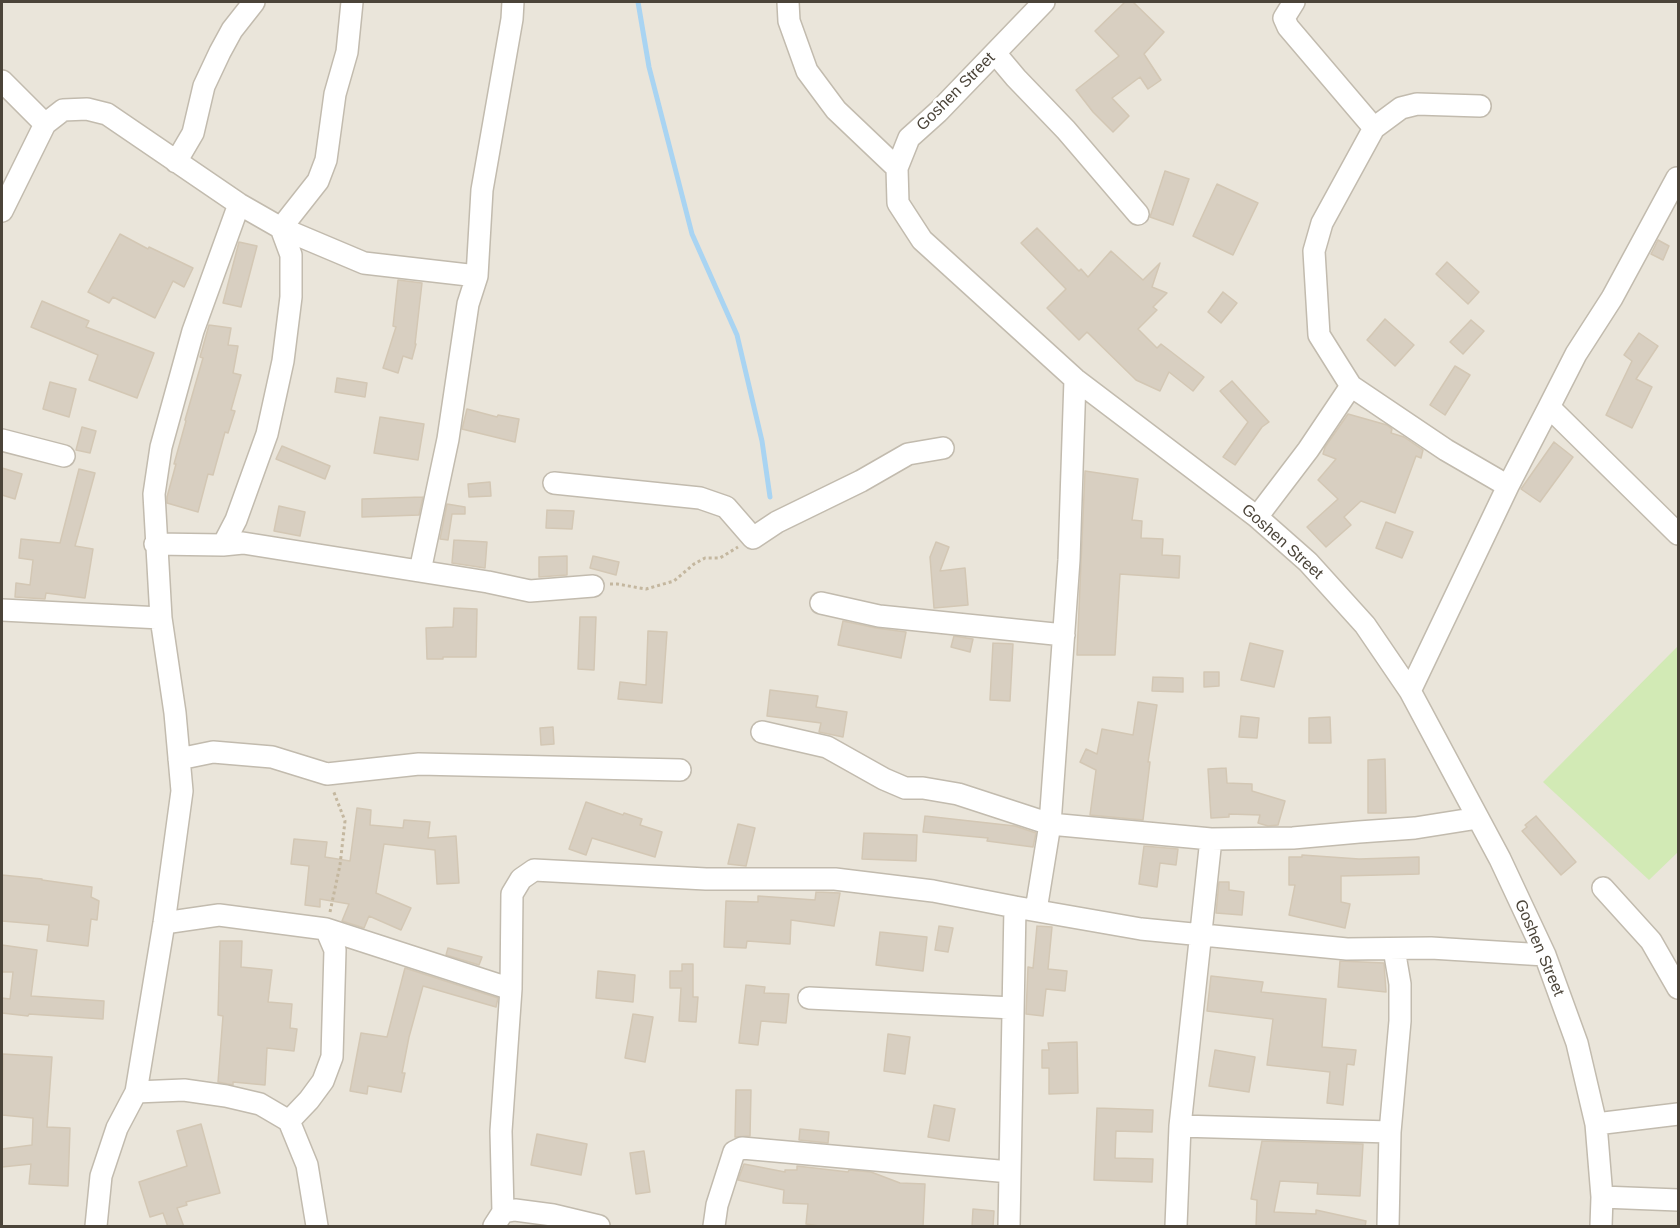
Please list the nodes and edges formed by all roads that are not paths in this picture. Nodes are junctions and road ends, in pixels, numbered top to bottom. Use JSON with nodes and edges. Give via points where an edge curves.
{"nodes":[{"id":1,"x":254,"y":2,"type":"edge"},
{"id":2,"x":352,"y":2,"type":"edge"},
{"id":3,"x":513,"y":2,"type":"edge"},
{"id":4,"x":788,"y":2,"type":"edge"},
{"id":5,"x":1044,"y":2,"type":"edge"},
{"id":6,"x":1294,"y":2,"type":"edge"},
{"id":7,"x":995,"y":53,"type":"junction"},
{"id":8,"x":2,"y":81,"type":"edge"},
{"id":9,"x":1480,"y":106,"type":"dead end"},
{"id":10,"x":45,"y":124,"type":"junction"},
{"id":11,"x":1374,"y":128,"type":"junction"},
{"id":12,"x":176,"y":162,"type":"junction"},
{"id":13,"x":897,"y":168,"type":"junction"},
{"id":14,"x":1678,"y":178,"type":"edge"},
{"id":15,"x":239,"y":204,"type":"junction"},
{"id":16,"x":2,"y":211,"type":"edge"},
{"id":17,"x":1138,"y":214,"type":"dead end"},
{"id":18,"x":281,"y":228,"type":"junction"},
{"id":19,"x":477,"y":276,"type":"junction"},
{"id":20,"x":1075,"y":379,"type":"junction"},
{"id":21,"x":1351,"y":386,"type":"junction"},
{"id":22,"x":1549,"y":407,"type":"junction"},
{"id":23,"x":2,"y":440,"type":"edge"},
{"id":24,"x":943,"y":448,"type":"dead end"},
{"id":25,"x":64,"y":456,"type":"dead end"},
{"id":26,"x":554,"y":483,"type":"dead end"},
{"id":27,"x":1508,"y":486,"type":"junction"},
{"id":28,"x":1257,"y":517,"type":"junction"},
{"id":29,"x":1678,"y":534,"type":"edge"},
{"id":30,"x":155,"y":544,"type":"junction"},
{"id":31,"x":223,"y":545,"type":"junction"},
{"id":32,"x":420,"y":571,"type":"junction"},
{"id":33,"x":593,"y":586,"type":"road end"},
{"id":34,"x":822,"y":603,"type":"dead end"},
{"id":35,"x":2,"y":610,"type":"edge"},
{"id":36,"x":161,"y":618,"type":"junction"},
{"id":37,"x":1064,"y":635,"type":"junction"},
{"id":38,"x":1410,"y":691,"type":"junction"},
{"id":39,"x":762,"y":732,"type":"dead end"},
{"id":40,"x":179,"y":759,"type":"junction"},
{"id":41,"x":680,"y":770,"type":"dead end"},
{"id":42,"x":1478,"y":818,"type":"junction"},
{"id":43,"x":1050,"y":824,"type":"junction"},
{"id":44,"x":1211,"y":839,"type":"junction"},
{"id":45,"x":1602,"y":888,"type":"dead end"},
{"id":46,"x":1015,"y":907,"type":"junction"},
{"id":47,"x":1036,"y":910,"type":"junction"},
{"id":48,"x":164,"y":923,"type":"junction"},
{"id":49,"x":326,"y":929,"type":"junction"},
{"id":50,"x":1202,"y":933,"type":"junction"},
{"id":51,"x":1394,"y":949,"type":"junction"},
{"id":52,"x":1545,"y":955,"type":"junction"},
{"id":53,"x":1678,"y":988,"type":"edge"},
{"id":54,"x":512,"y":989,"type":"junction"},
{"id":55,"x":809,"y":998,"type":"dead end"},
{"id":56,"x":1013,"y":1008,"type":"junction"},
{"id":57,"x":135,"y":1092,"type":"junction"},
{"id":58,"x":1678,"y":1114,"type":"edge"},
{"id":59,"x":289,"y":1121,"type":"junction"},
{"id":60,"x":1596,"y":1124,"type":"junction"},
{"id":61,"x":1180,"y":1126,"type":"junction"},
{"id":62,"x":1390,"y":1132,"type":"junction"},
{"id":63,"x":1010,"y":1172,"type":"junction"},
{"id":64,"x":1602,"y":1197,"type":"junction"},
{"id":65,"x":1678,"y":1200,"type":"edge"},
{"id":66,"x":498,"y":1219,"type":"edge"},
{"id":67,"x":96,"y":1227,"type":"edge"},
{"id":68,"x":317,"y":1227,"type":"edge"},
{"id":69,"x":599,"y":1227,"type":"edge"},
{"id":70,"x":714,"y":1227,"type":"edge"},
{"id":71,"x":1009,"y":1227,"type":"edge"},
{"id":72,"x":1176,"y":1227,"type":"edge"},
{"id":73,"x":1388,"y":1227,"type":"edge"},
{"id":74,"x":1601,"y":1227,"type":"edge"}],
"edges":[{"from":1,"to":12,"type":"street","via":[[220,52],[204,86],[193,133]]},
{"from":2,"to":18,"type":"street","via":[[347,52],[335,94],[326,160],[318,181]]},
{"from":3,"to":19,"type":"street","via":[[482,190]]},
{"from":4,"to":13,"type":"street","via":[[789,21],[807,71],[836,110]]},
{"from":5,"to":7,"type":"street","name":"Goshen Street"},
{"from":6,"to":11,"type":"street","via":[[1284,18],[1288,27]]},
{"from":7,"to":13,"type":"street","name":"Goshen Street","via":[[909,138]]},
{"from":7,"to":17,"type":"street"},
{"from":8,"to":10,"type":"street"},
{"from":9,"to":11,"type":"street","via":[[1417,104],[1401,108]]},
{"from":10,"to":12,"type":"street","via":[[63,110],[87,108],[106,114]]},
{"from":10,"to":16,"type":"street"},
{"from":11,"to":21,"type":"street","via":[[1322,223],[1314,251],[1319,334]]},
{"from":12,"to":15,"type":"street"},
{"from":13,"to":20,"type":"street","name":"Goshen Street","via":[[898,203],[922,240]]},
{"from":14,"to":22,"type":"street"},
{"from":15,"to":18,"type":"street"},
{"from":15,"to":30,"type":"street","via":[[194,331],[161,447],[154,494]]},
{"from":18,"to":19,"type":"street","via":[[364,263]]},
{"from":18,"to":31,"type":"street","via":[[291,255],[291,297],[283,361],[267,434]]},
{"from":19,"to":32,"type":"street","via":[[468,304],[448,439]]},
{"from":20,"to":28,"type":"street","name":"Goshen Street"},
{"from":20,"to":37,"type":"street"},
{"from":21,"to":27,"type":"street"},
{"from":21,"to":28,"type":"street"},
{"from":22,"to":27,"type":"street"},
{"from":22,"to":29,"type":"street"},
{"from":23,"to":25,"type":"street"},
{"from":24,"to":26,"type":"street","via":[[908,454],[753,538],[726,507],[700,498]]},
{"from":27,"to":38,"type":"street"},
{"from":28,"to":38,"type":"street","name":"Goshen Street","via":[[1308,562],[1365,625]]},
{"from":30,"to":31,"type":"street"},
{"from":30,"to":36,"type":"street"},
{"from":31,"to":32,"type":"street","via":[[243,543]]},
{"from":32,"to":33,"type":"street","via":[[530,591]]},
{"from":34,"to":37,"type":"street","via":[[879,616]]},
{"from":35,"to":36,"type":"street"},
{"from":36,"to":40,"type":"street"},
{"from":37,"to":43,"type":"street"},
{"from":38,"to":42,"type":"street","name":"Goshen Street"},
{"from":39,"to":43,"type":"street","via":[[827,747],[905,788],[958,794]]},
{"from":40,"to":41,"type":"street","via":[[213,752],[272,757],[327,774],[419,764]]},
{"from":40,"to":48,"type":"street","via":[[182,791]]},
{"from":42,"to":44,"type":"street","via":[[1415,828],[1293,838]]},
{"from":42,"to":52,"type":"street","name":"Goshen Street"},
{"from":43,"to":44,"type":"street"},
{"from":43,"to":47,"type":"street"},
{"from":44,"to":50,"type":"street"},
{"from":45,"to":53,"type":"street","via":[[1651,941]]},
{"from":46,"to":47,"type":"street"},
{"from":46,"to":54,"type":"street","via":[[933,891],[835,879],[705,879],[534,870],[521,879],[512,894]]},
{"from":46,"to":56,"type":"street"},
{"from":47,"to":50,"type":"street","via":[[1141,928]]},
{"from":48,"to":49,"type":"street","via":[[219,915]]},
{"from":48,"to":57,"type":"street"},
{"from":49,"to":54,"type":"street"},
{"from":49,"to":59,"type":"street","via":[[334,950],[332,1057],[323,1081]]},
{"from":50,"to":51,"type":"street","via":[[1347,949]]},
{"from":50,"to":61,"type":"street"},
{"from":51,"to":52,"type":"street"},
{"from":51,"to":62,"type":"street","via":[[1400,984],[1400,1021]]},
{"from":52,"to":60,"type":"street","name":"Goshen Street","via":[[1576,1043]]},
{"from":54,"to":66,"type":"street"},
{"from":55,"to":56,"type":"street"},
{"from":56,"to":63,"type":"street"},
{"from":57,"to":59,"type":"street","via":[[184,1090],[226,1096],[260,1104]]},
{"from":57,"to":67,"type":"street","via":[[117,1128],[101,1176]]},
{"from":58,"to":60,"type":"street"},
{"from":59,"to":68,"type":"street","via":[[307,1165]]},
{"from":60,"to":64,"type":"street","name":"Goshen Street"},
{"from":61,"to":62,"type":"street"},
{"from":61,"to":72,"type":"street"},
{"from":62,"to":73,"type":"street"},
{"from":63,"to":70,"type":"street","via":[[742,1148],[734,1152]]},
{"from":63,"to":71,"type":"street"},
{"from":64,"to":65,"type":"street"},
{"from":64,"to":74,"type":"street","name":"Goshen Street"},
{"from":66,"to":69,"type":"street","via":[[515,1210]]}]}
